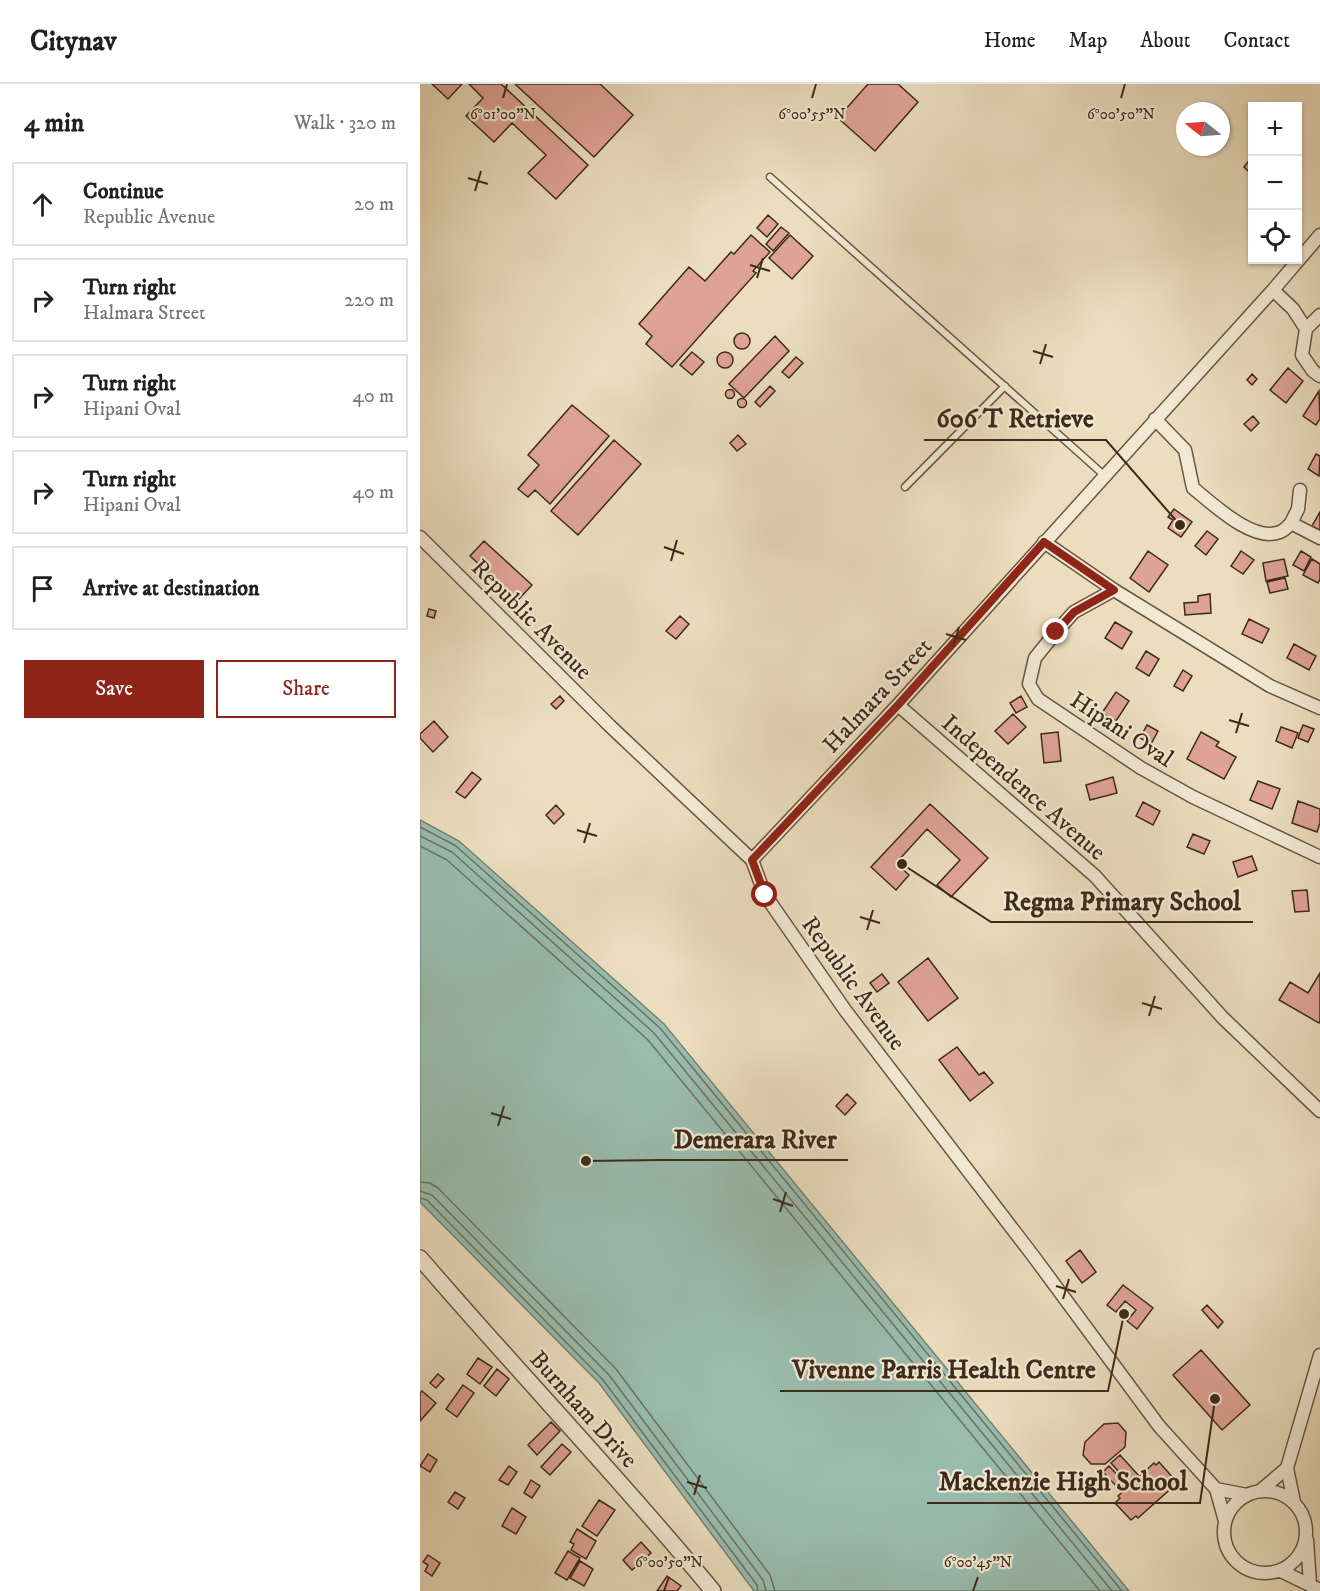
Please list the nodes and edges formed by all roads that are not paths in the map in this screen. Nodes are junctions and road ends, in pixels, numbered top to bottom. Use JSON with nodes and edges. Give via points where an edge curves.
{"nodes":[{"id":1,"x":770,"y":177,"type":"dead end"},
{"id":2,"x":1320,"y":235,"type":"edge"},
{"id":3,"x":1273,"y":290,"type":"junction"},
{"id":4,"x":1320,"y":315,"type":"edge"},
{"id":5,"x":1306,"y":329,"type":"junction"},
{"id":6,"x":1320,"y":376,"type":"edge"},
{"id":7,"x":1005,"y":386,"type":"junction"},
{"id":8,"x":1155,"y":419,"type":"junction"},
{"id":9,"x":1105,"y":476,"type":"junction"},
{"id":10,"x":905,"y":487,"type":"dead end"},
{"id":11,"x":1300,"y":490,"type":"dead end"},
{"id":12,"x":1291,"y":523,"type":"junction"},
{"id":13,"x":420,"y":537,"type":"edge"},
{"id":14,"x":1320,"y":538,"type":"edge"},
{"id":15,"x":1044,"y":542,"type":"junction"},
{"id":16,"x":1114,"y":590,"type":"junction"},
{"id":17,"x":898,"y":705,"type":"junction"},
{"id":18,"x":1320,"y":708,"type":"edge"},
{"id":19,"x":1320,"y":857,"type":"edge"},
{"id":20,"x":752,"y":860,"type":"junction"},
{"id":21,"x":1320,"y":1111,"type":"edge"},
{"id":22,"x":420,"y":1258,"type":"edge"},
{"id":23,"x":1320,"y":1355,"type":"edge"},
{"id":24,"x":1287,"y":1467,"type":"junction"},
{"id":25,"x":1216,"y":1489,"type":"junction"},
{"id":26,"x":1253,"y":1493,"type":"junction"},
{"id":27,"x":1294,"y":1502,"type":"junction"},
{"id":28,"x":1225,"y":1521,"type":"junction"},
{"id":29,"x":1306,"y":1532,"type":"junction"},
{"id":30,"x":1281,"y":1571,"type":"junction"},
{"id":31,"x":1315,"y":1587,"type":"edge"},
{"id":32,"x":713,"y":1591,"type":"edge"}],
"edges":[{"from":1,"to":7,"type":"lane"},
{"from":2,"to":3,"type":"street","name":"Halmara Street"},
{"from":3,"to":5,"type":"street"},
{"from":3,"to":8,"type":"street","name":"Halmara Street"},
{"from":4,"to":5,"type":"street"},
{"from":5,"to":6,"type":"street","via":[[1302,355]]},
{"from":7,"to":9,"type":"lane"},
{"from":7,"to":10,"type":"lane"},
{"from":8,"to":9,"type":"street","name":"Halmara Street"},
{"from":8,"to":12,"type":"street","via":[[1185,450],[1193,488],[1229,516],[1256,533],[1282,532]]},
{"from":9,"to":15,"type":"street","name":"Halmara Street"},
{"from":11,"to":12,"type":"street","via":[[1298,509]]},
{"from":12,"to":14,"type":"street"},
{"from":13,"to":20,"type":"street","name":"Republic Avenue"},
{"from":15,"to":16,"type":"street"},
{"from":15,"to":17,"type":"street","name":"Halmara Street"},
{"from":16,"to":18,"type":"street","via":[[1270,686]]},
{"from":16,"to":19,"type":"street","name":"Hipani Oval","via":[[1074,612],[1035,658],[1029,684],[1038,699],[1141,768]]},
{"from":17,"to":20,"type":"street","name":"Halmara Street"},
{"from":17,"to":21,"type":"street","name":"Independence Avenue","via":[[1095,876],[1223,1018]]},
{"from":20,"to":25,"type":"street","name":"Republic Avenue","via":[[765,895],[845,1010],[1159,1426]]},
{"from":22,"to":32,"type":"street","name":"Burnham Drive"},
{"from":23,"to":24,"type":"street"},
{"from":24,"to":26,"type":"street"},
{"from":24,"to":27,"type":"street"},
{"from":25,"to":26,"type":"street"},
{"from":25,"to":28,"type":"street","name":"Republic Avenue"},
{"from":26,"to":27,"type":"street","via":[[1272,1491]]},
{"from":26,"to":28,"type":"street","via":[[1237,1502]]},
{"from":27,"to":29,"type":"street","via":[[1303,1516]]},
{"from":28,"to":30,"type":"street","via":[[1228,1551],[1238,1564],[1266,1574]]},
{"from":29,"to":30,"type":"street","via":[[1299,1555]]},
{"from":29,"to":31,"type":"street"},
{"from":30,"to":31,"type":"street"}]}
